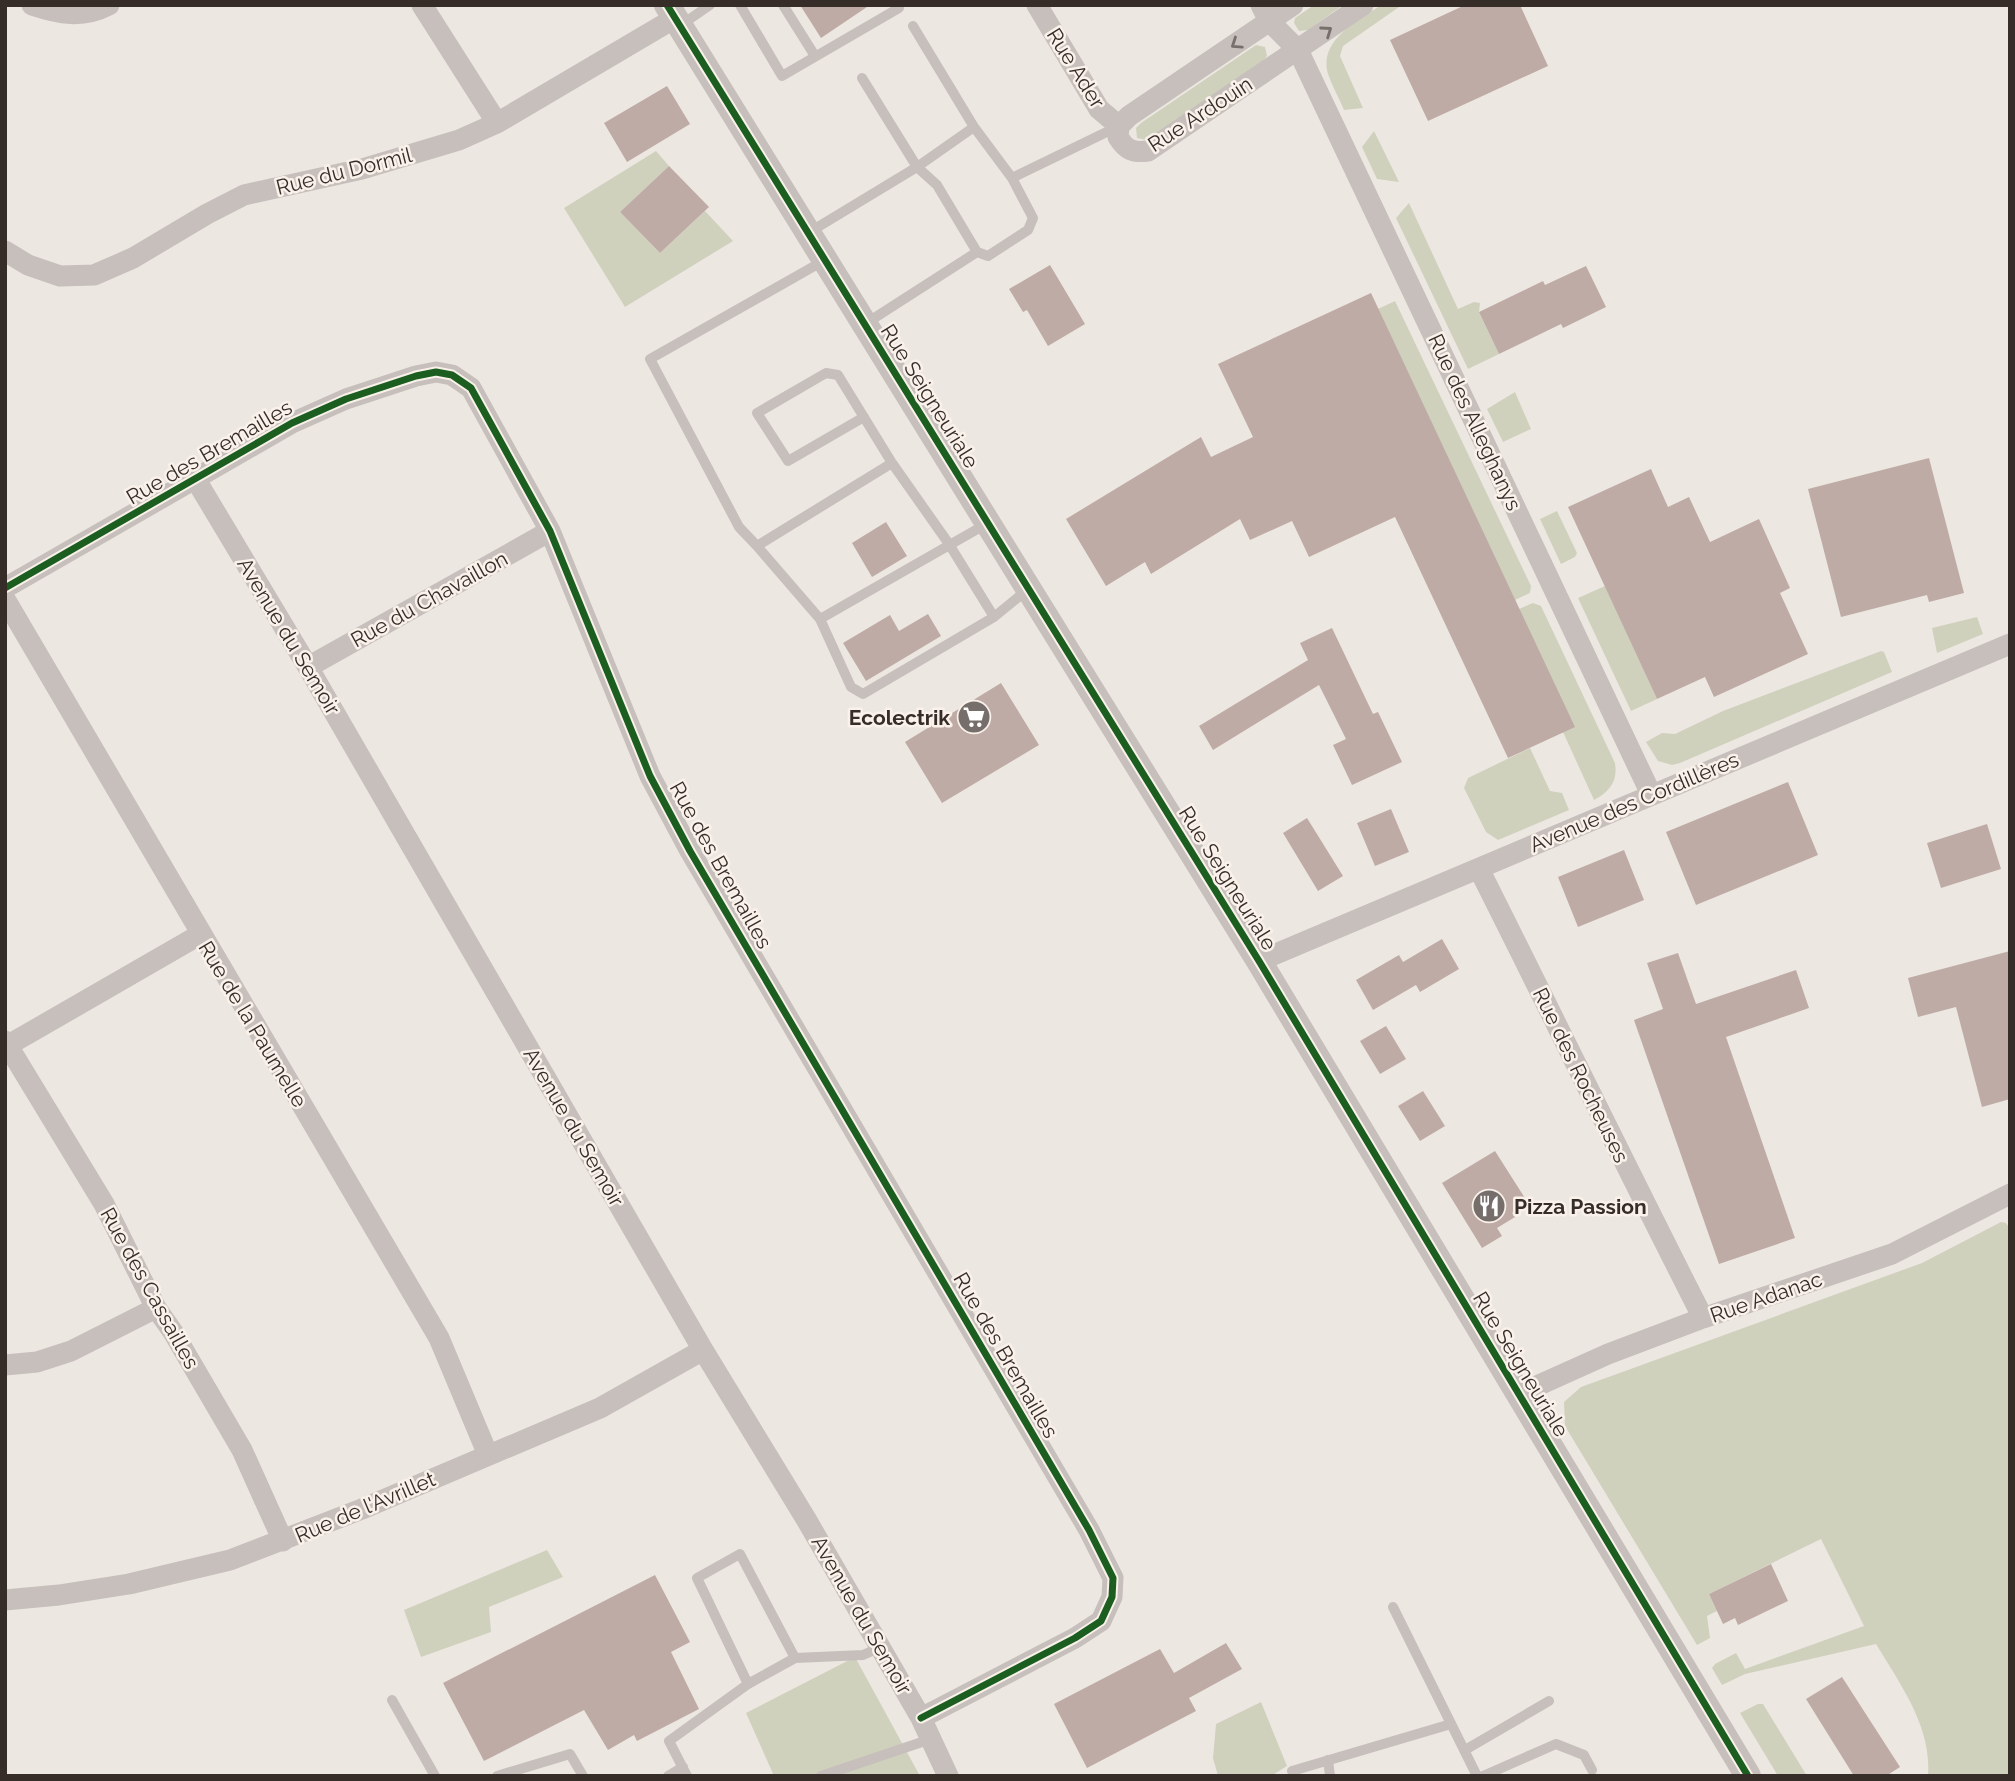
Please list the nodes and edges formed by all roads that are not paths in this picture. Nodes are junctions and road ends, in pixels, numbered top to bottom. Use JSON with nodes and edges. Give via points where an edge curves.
{"nodes":[{"id":1,"x":32,"y":5,"type":"edge"},
{"id":2,"x":109,"y":5,"type":"edge"},
{"id":3,"x":422,"y":5,"type":"edge"},
{"id":4,"x":710,"y":5,"type":"edge"},
{"id":5,"x":740,"y":5,"type":"edge"},
{"id":6,"x":783,"y":5,"type":"edge"},
{"id":7,"x":898,"y":5,"type":"edge"},
{"id":8,"x":1037,"y":5,"type":"edge"},
{"id":9,"x":1293,"y":5,"type":"edge"},
{"id":10,"x":1363,"y":5,"type":"edge"},
{"id":11,"x":1265,"y":13,"type":"edge"},
{"id":12,"x":674,"y":16,"type":"edge"},
{"id":13,"x":913,"y":26,"type":"dead end"},
{"id":14,"x":1298,"y":50,"type":"junction"},
{"id":15,"x":815,"y":56,"type":"junction"},
{"id":16,"x":862,"y":78,"type":"dead end"},
{"id":17,"x":497,"y":123,"type":"junction"},
{"id":18,"x":1119,"y":126,"type":"junction"},
{"id":19,"x":974,"y":127,"type":"junction"},
{"id":20,"x":917,"y":167,"type":"junction"},
{"id":21,"x":1012,"y":178,"type":"junction"},
{"id":22,"x":808,"y":233,"type":"junction"},
{"id":23,"x":5,"y":251,"type":"edge"},
{"id":24,"x":978,"y":252,"type":"junction"},
{"id":25,"x":825,"y":260,"type":"junction"},
{"id":26,"x":865,"y":324,"type":"junction"},
{"id":27,"x":864,"y":417,"type":"junction"},
{"id":28,"x":892,"y":463,"type":"junction"},
{"id":29,"x":196,"y":480,"type":"junction"},
{"id":30,"x":988,"y":523,"type":"junction"},
{"id":31,"x":550,"y":531,"type":"junction"},
{"id":32,"x":949,"y":544,"type":"junction"},
{"id":33,"x":757,"y":546,"type":"junction"},
{"id":34,"x":5,"y":588,"type":"edge"},
{"id":35,"x":1029,"y":589,"type":"junction"},
{"id":36,"x":5,"y":599,"type":"edge"},
{"id":37,"x":994,"y":617,"type":"junction"},
{"id":38,"x":820,"y":619,"type":"junction"},
{"id":39,"x":2010,"y":644,"type":"edge"},
{"id":40,"x":308,"y":667,"type":"junction"},
{"id":41,"x":1651,"y":794,"type":"junction"},
{"id":42,"x":1479,"y":869,"type":"junction"},
{"id":43,"x":201,"y":934,"type":"junction"},
{"id":44,"x":1259,"y":961,"type":"junction"},
{"id":45,"x":6,"y":1045,"type":"edge"},
{"id":46,"x":2010,"y":1195,"type":"edge"},
{"id":47,"x":156,"y":1308,"type":"junction"},
{"id":48,"x":1703,"y":1318,"type":"junction"},
{"id":49,"x":703,"y":1350,"type":"junction"},
{"id":50,"x":5,"y":1365,"type":"edge"},
{"id":51,"x":1519,"y":1394,"type":"junction"},
{"id":52,"x":488,"y":1455,"type":"junction"},
{"id":53,"x":283,"y":1541,"type":"junction"},
{"id":54,"x":5,"y":1600,"type":"edge"},
{"id":55,"x":1393,"y":1607,"type":"dead end"},
{"id":56,"x":879,"y":1647,"type":"junction"},
{"id":57,"x":794,"y":1658,"type":"junction"},
{"id":58,"x":748,"y":1684,"type":"junction"},
{"id":59,"x":392,"y":1700,"type":"dead end"},
{"id":60,"x":1549,"y":1701,"type":"dead end"},
{"id":61,"x":921,"y":1718,"type":"junction"},
{"id":62,"x":1451,"y":1724,"type":"junction"},
{"id":63,"x":931,"y":1738,"type":"junction"},
{"id":64,"x":1465,"y":1750,"type":"junction"},
{"id":65,"x":1328,"y":1760,"type":"junction"},
{"id":66,"x":1591,"y":1770,"type":"dead end"},
{"id":67,"x":685,"y":1772,"type":"edge"},
{"id":68,"x":1292,"y":1772,"type":"dead end"},
{"id":69,"x":435,"y":1776,"type":"edge"},
{"id":70,"x":497,"y":1776,"type":"edge"},
{"id":71,"x":583,"y":1776,"type":"edge"},
{"id":72,"x":668,"y":1776,"type":"edge"},
{"id":73,"x":821,"y":1776,"type":"edge"},
{"id":74,"x":948,"y":1776,"type":"edge"},
{"id":75,"x":1330,"y":1776,"type":"edge"},
{"id":76,"x":1477,"y":1776,"type":"edge"},
{"id":77,"x":1483,"y":1776,"type":"edge"},
{"id":78,"x":1748,"y":1776,"type":"edge"}],
"edges":[{"from":1,"to":2,"type":"street","via":[[59,14]]},
{"from":3,"to":17,"type":"street"},
{"from":4,"to":12,"type":"lane"},
{"from":5,"to":15,"type":"lane","via":[[782,75]]},
{"from":6,"to":15,"type":"lane"},
{"from":7,"to":15,"type":"lane"},
{"from":8,"to":18,"type":"street","name":"Rue Ader","via":[[1099,109]]},
{"from":9,"to":11,"type":"street","name":"Rue Ardouin"},
{"from":14,"to":10,"type":"street","name":"Rue Ardouin","one_way":true},
{"from":11,"to":14,"type":"street","name":"Rue des Alleghanys"},
{"from":11,"to":18,"type":"street","name":"Rue Ardouin","one_way":true},
{"from":12,"to":17,"type":"street","name":"Rue du Dormil"},
{"from":12,"to":22,"type":"street","name":"Rue Seigneuriale"},
{"from":13,"to":19,"type":"lane"},
{"from":14,"to":18,"type":"street","name":"Rue Ardouin","via":[[1148,151],[1128,149],[1118,137]]},
{"from":14,"to":41,"type":"street","name":"Rue des Alleghanys"},
{"from":16,"to":20,"type":"lane"},
{"from":17,"to":23,"type":"street","name":"Rue du Dormil","via":[[459,140],[362,169],[244,195],[94,275],[60,276]]},
{"from":18,"to":21,"type":"lane"},
{"from":19,"to":20,"type":"lane"},
{"from":19,"to":21,"type":"lane"},
{"from":20,"to":22,"type":"lane"},
{"from":20,"to":24,"type":"lane","via":[[937,186]]},
{"from":21,"to":24,"type":"lane","via":[[1033,218],[1028,230],[988,256]]},
{"from":22,"to":25,"type":"street","name":"Rue Seigneuriale"},
{"from":24,"to":26,"type":"lane"},
{"from":25,"to":26,"type":"street","name":"Rue Seigneuriale"},
{"from":25,"to":33,"type":"lane","via":[[650,359],[739,527]]},
{"from":26,"to":30,"type":"street","name":"Rue Seigneuriale"},
{"from":27,"to":27,"type":"lane","via":[[838,375],[826,373],[757,413],[788,461]]},
{"from":27,"to":28,"type":"lane"},
{"from":28,"to":32,"type":"lane"},
{"from":28,"to":33,"type":"lane"},
{"from":29,"to":31,"type":"street","name":"Rue des Bremailles","via":[[303,418],[346,399],[436,372],[452,375],[471,388]]},
{"from":29,"to":34,"type":"street","name":"Rue des Bremailles"},
{"from":29,"to":40,"type":"street","name":"Avenue du Semoir"},
{"from":30,"to":32,"type":"lane"},
{"from":30,"to":35,"type":"street","name":"Rue Seigneuriale"},
{"from":31,"to":40,"type":"street","name":"Rue du Chavaillon"},
{"from":31,"to":61,"type":"street","name":"Rue des Bremailles","via":[[650,776],[690,851],[1113,1578],[1112,1597],[1101,1621]]},
{"from":32,"to":37,"type":"lane"},
{"from":32,"to":38,"type":"lane"},
{"from":33,"to":38,"type":"lane"},
{"from":35,"to":37,"type":"lane"},
{"from":35,"to":44,"type":"street","name":"Rue Seigneuriale"},
{"from":36,"to":43,"type":"street","name":"Rue de la Paumelle"},
{"from":37,"to":38,"type":"lane","via":[[863,694],[851,687]]},
{"from":39,"to":41,"type":"street","name":"Avenue des Cordillères"},
{"from":40,"to":49,"type":"street","name":"Avenue du Semoir"},
{"from":41,"to":42,"type":"street","name":"Avenue des Cordillères"},
{"from":42,"to":44,"type":"street","name":"Avenue des Cordillères"},
{"from":42,"to":48,"type":"street","name":"Rue des Rocheuses"},
{"from":43,"to":45,"type":"street"},
{"from":43,"to":52,"type":"street","name":"Rue de la Paumelle","via":[[439,1338]]},
{"from":44,"to":51,"type":"street","name":"Rue Seigneuriale"},
{"from":45,"to":47,"type":"street","name":"Rue des Cassailles","via":[[104,1204]]},
{"from":46,"to":48,"type":"street","name":"Rue Adanac","via":[[1892,1254]]},
{"from":47,"to":50,"type":"street","via":[[71,1351],[37,1362]]},
{"from":47,"to":53,"type":"street","name":"Rue des Cassailles","via":[[242,1450]]},
{"from":48,"to":51,"type":"street","name":"Rue Adanac"},
{"from":49,"to":52,"type":"street","name":"Rue de l'Avrillet","via":[[600,1408]]},
{"from":49,"to":56,"type":"street","name":"Avenue du Semoir"},
{"from":51,"to":78,"type":"street","name":"Rue Seigneuriale"},
{"from":52,"to":53,"type":"street","name":"Rue de l'Avrillet"},
{"from":53,"to":54,"type":"street","name":"Rue de l'Avrillet","via":[[230,1560],[129,1584]]},
{"from":55,"to":62,"type":"lane"},
{"from":56,"to":57,"type":"lane","via":[[863,1655]]},
{"from":56,"to":61,"type":"street","name":"Avenue du Semoir"},
{"from":57,"to":58,"type":"lane"},
{"from":57,"to":58,"type":"lane","via":[[740,1554],[696,1578]]},
{"from":58,"to":67,"type":"lane","via":[[670,1741]]},
{"from":59,"to":69,"type":"lane"},
{"from":60,"to":64,"type":"lane"},
{"from":61,"to":63,"type":"street","name":"Avenue du Semoir"},
{"from":62,"to":64,"type":"lane"},
{"from":62,"to":65,"type":"lane"},
{"from":63,"to":73,"type":"lane"},
{"from":63,"to":74,"type":"street","name":"Avenue du Semoir"},
{"from":64,"to":76,"type":"lane"},
{"from":65,"to":68,"type":"lane"},
{"from":65,"to":75,"type":"lane"},
{"from":66,"to":77,"type":"lane","via":[[1584,1755],[1556,1744]]},
{"from":67,"to":72,"type":"lane"},
{"from":70,"to":71,"type":"lane","via":[[570,1754]]}]}
